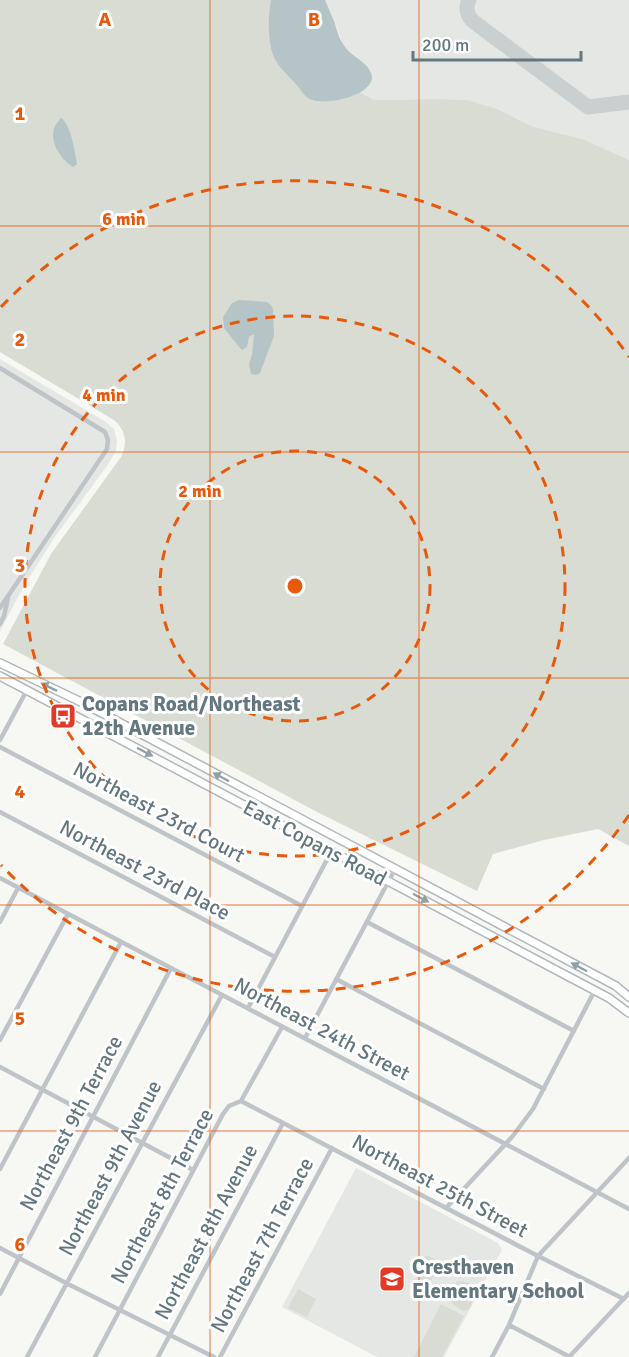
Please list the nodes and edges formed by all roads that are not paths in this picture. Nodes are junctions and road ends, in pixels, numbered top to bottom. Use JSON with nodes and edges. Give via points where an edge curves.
{"nodes":[{"id":1,"x":0,"y":368,"type":"edge"},
{"id":2,"x":8,"y":598,"type":"junction"},
{"id":3,"x":0,"y":608,"type":"edge"},
{"id":4,"x":0,"y":624,"type":"edge"},
{"id":5,"x":0,"y":663,"type":"edge"},
{"id":6,"x":0,"y":676,"type":"edge"},
{"id":7,"x":27,"y":690,"type":"junction"},
{"id":8,"x":0,"y":740,"type":"edge"},
{"id":9,"x":0,"y":747,"type":"edge"},
{"id":10,"x":0,"y":812,"type":"edge"},
{"id":11,"x":332,"y":852,"type":"junction"},
{"id":12,"x":395,"y":869,"type":"junction"},
{"id":13,"x":0,"y":878,"type":"edge"},
{"id":14,"x":388,"y":881,"type":"junction"},
{"id":15,"x":18,"y":888,"type":"junction"},
{"id":16,"x":302,"y":906,"type":"junction"},
{"id":17,"x":68,"y":914,"type":"junction"},
{"id":18,"x":0,"y":922,"type":"edge"},
{"id":19,"x":367,"y":922,"type":"junction"},
{"id":20,"x":121,"y":942,"type":"junction"},
{"id":21,"x":275,"y":957,"type":"junction"},
{"id":22,"x":171,"y":968,"type":"junction"},
{"id":23,"x":336,"y":979,"type":"junction"},
{"id":24,"x":595,"y":990,"type":"junction"},
{"id":25,"x":222,"y":995,"type":"junction"},
{"id":26,"x":629,"y":997,"type":"edge"},
{"id":27,"x":248,"y":1008,"type":"junction"},
{"id":28,"x":629,"y":1013,"type":"edge"},
{"id":29,"x":282,"y":1027,"type":"junction"},
{"id":30,"x":574,"y":1031,"type":"junction"},
{"id":31,"x":304,"y":1038,"type":"junction"},
{"id":32,"x":0,"y":1040,"type":"edge"},
{"id":33,"x":0,"y":1067,"type":"edge"},
{"id":34,"x":544,"y":1089,"type":"junction"},
{"id":35,"x":43,"y":1090,"type":"junction"},
{"id":36,"x":241,"y":1101,"type":"junction"},
{"id":37,"x":93,"y":1117,"type":"junction"},
{"id":38,"x":283,"y":1123,"type":"junction"},
{"id":39,"x":142,"y":1143,"type":"junction"},
{"id":40,"x":506,"y":1144,"type":"junction"},
{"id":41,"x":332,"y":1149,"type":"junction"},
{"id":42,"x":629,"y":1158,"type":"edge"},
{"id":43,"x":0,"y":1169,"type":"edge"},
{"id":44,"x":193,"y":1170,"type":"junction"},
{"id":45,"x":596,"y":1192,"type":"junction"},
{"id":46,"x":446,"y":1208,"type":"junction"},
{"id":47,"x":629,"y":1209,"type":"edge"},
{"id":48,"x":0,"y":1248,"type":"edge"},
{"id":49,"x":538,"y":1256,"type":"junction"},
{"id":50,"x":19,"y":1258,"type":"junction"},
{"id":51,"x":66,"y":1283,"type":"junction"},
{"id":52,"x":0,"y":1293,"type":"edge"},
{"id":53,"x":629,"y":1293,"type":"edge"},
{"id":54,"x":624,"y":1299,"type":"junction"},
{"id":55,"x":120,"y":1310,"type":"junction"},
{"id":56,"x":509,"y":1325,"type":"junction"},
{"id":57,"x":170,"y":1335,"type":"junction"},
{"id":58,"x":27,"y":1357,"type":"edge"},
{"id":59,"x":95,"y":1357,"type":"edge"},
{"id":60,"x":158,"y":1357,"type":"edge"},
{"id":61,"x":214,"y":1357,"type":"edge"},
{"id":62,"x":220,"y":1357,"type":"edge"},
{"id":63,"x":492,"y":1357,"type":"edge"},
{"id":64,"x":569,"y":1357,"type":"edge"}],
"edges":[{"from":1,"to":2,"type":"street","via":[[105,432],[108,440],[107,448]]},
{"from":2,"to":3,"type":"street"},
{"from":2,"to":4,"type":"street"},
{"from":12,"to":5,"type":"main road","name":"East Copans Road","one_way":true},
{"from":6,"to":7,"type":"main road","name":"East Copans Road"},
{"from":7,"to":8,"type":"street"},
{"from":7,"to":11,"type":"main road","name":"East Copans Road","one_way":true},
{"from":9,"to":16,"type":"street","name":"Northeast 23rd Court"},
{"from":10,"to":21,"type":"street","name":"Northeast 23rd Place"},
{"from":11,"to":14,"type":"main road","name":"East Copans Road"},
{"from":11,"to":16,"type":"street"},
{"from":12,"to":14,"type":"street"},
{"from":26,"to":12,"type":"main road","name":"East Copans Road","one_way":true,"via":[[616,986]]},
{"from":13,"to":15,"type":"street","name":"Northeast 24th Street"},
{"from":14,"to":19,"type":"street"},
{"from":14,"to":24,"type":"main road","name":"East Copans Road","one_way":true},
{"from":15,"to":17,"type":"street","name":"Northeast 24th Street"},
{"from":15,"to":18,"type":"street"},
{"from":16,"to":21,"type":"street"},
{"from":17,"to":20,"type":"street","name":"Northeast 24th Street"},
{"from":17,"to":32,"type":"street"},
{"from":19,"to":23,"type":"street"},
{"from":19,"to":30,"type":"street"},
{"from":20,"to":22,"type":"street","name":"Northeast 24th Street"},
{"from":20,"to":35,"type":"street"},
{"from":21,"to":27,"type":"street"},
{"from":22,"to":25,"type":"street","name":"Northeast 24th Street"},
{"from":22,"to":37,"type":"street","name":"Northeast 9th Terrace"},
{"from":23,"to":31,"type":"street"},
{"from":23,"to":34,"type":"street"},
{"from":24,"to":28,"type":"main road","name":"East Copans Road"},
{"from":24,"to":30,"type":"street"},
{"from":25,"to":27,"type":"street","name":"Northeast 24th Street"},
{"from":25,"to":39,"type":"street","name":"Northeast 9th Avenue"},
{"from":27,"to":29,"type":"street","name":"Northeast 24th Street"},
{"from":29,"to":31,"type":"street","name":"Northeast 24th Street"},
{"from":29,"to":36,"type":"street","name":"Northeast 8th Terrace"},
{"from":30,"to":34,"type":"street"},
{"from":31,"to":40,"type":"street","name":"Northeast 24th Street"},
{"from":33,"to":35,"type":"street"},
{"from":34,"to":40,"type":"street"},
{"from":35,"to":37,"type":"street"},
{"from":35,"to":43,"type":"street"},
{"from":36,"to":38,"type":"street","name":"Northeast 25th Street"},
{"from":36,"to":44,"type":"street","name":"Northeast 8th Terrace","via":[[224,1114]]},
{"from":37,"to":39,"type":"street"},
{"from":37,"to":50,"type":"street","name":"Northeast 9th Terrace"},
{"from":38,"to":41,"type":"street","name":"Northeast 25th Street"},
{"from":38,"to":57,"type":"street","name":"Northeast 8th Avenue"},
{"from":39,"to":44,"type":"street"},
{"from":39,"to":51,"type":"street","name":"Northeast 9th Avenue"},
{"from":40,"to":45,"type":"street","name":"Northeast 24th Street"},
{"from":40,"to":46,"type":"street"},
{"from":41,"to":46,"type":"street","name":"Northeast 25th Street"},
{"from":41,"to":62,"type":"street","name":"Northeast 7th Terrace"},
{"from":42,"to":45,"type":"street"},
{"from":44,"to":55,"type":"street","name":"Northeast 8th Terrace"},
{"from":45,"to":47,"type":"street","name":"Northeast 24th Street"},
{"from":45,"to":49,"type":"street"},
{"from":46,"to":49,"type":"street","name":"Northeast 25th Street"},
{"from":48,"to":50,"type":"street"},
{"from":49,"to":54,"type":"street","name":"Northeast 25th Street"},
{"from":49,"to":56,"type":"street"},
{"from":50,"to":51,"type":"street"},
{"from":50,"to":52,"type":"street","name":"Northeast 9th Terrace"},
{"from":51,"to":55,"type":"street"},
{"from":51,"to":58,"type":"street","name":"Northeast 9th Avenue"},
{"from":53,"to":54,"type":"street"},
{"from":54,"to":64,"type":"street"},
{"from":55,"to":57,"type":"street"},
{"from":55,"to":59,"type":"street","name":"Northeast 8th Terrace"},
{"from":56,"to":63,"type":"street"},
{"from":56,"to":64,"type":"street"},
{"from":57,"to":60,"type":"street","name":"Northeast 8th Avenue"},
{"from":57,"to":61,"type":"street"}]}
